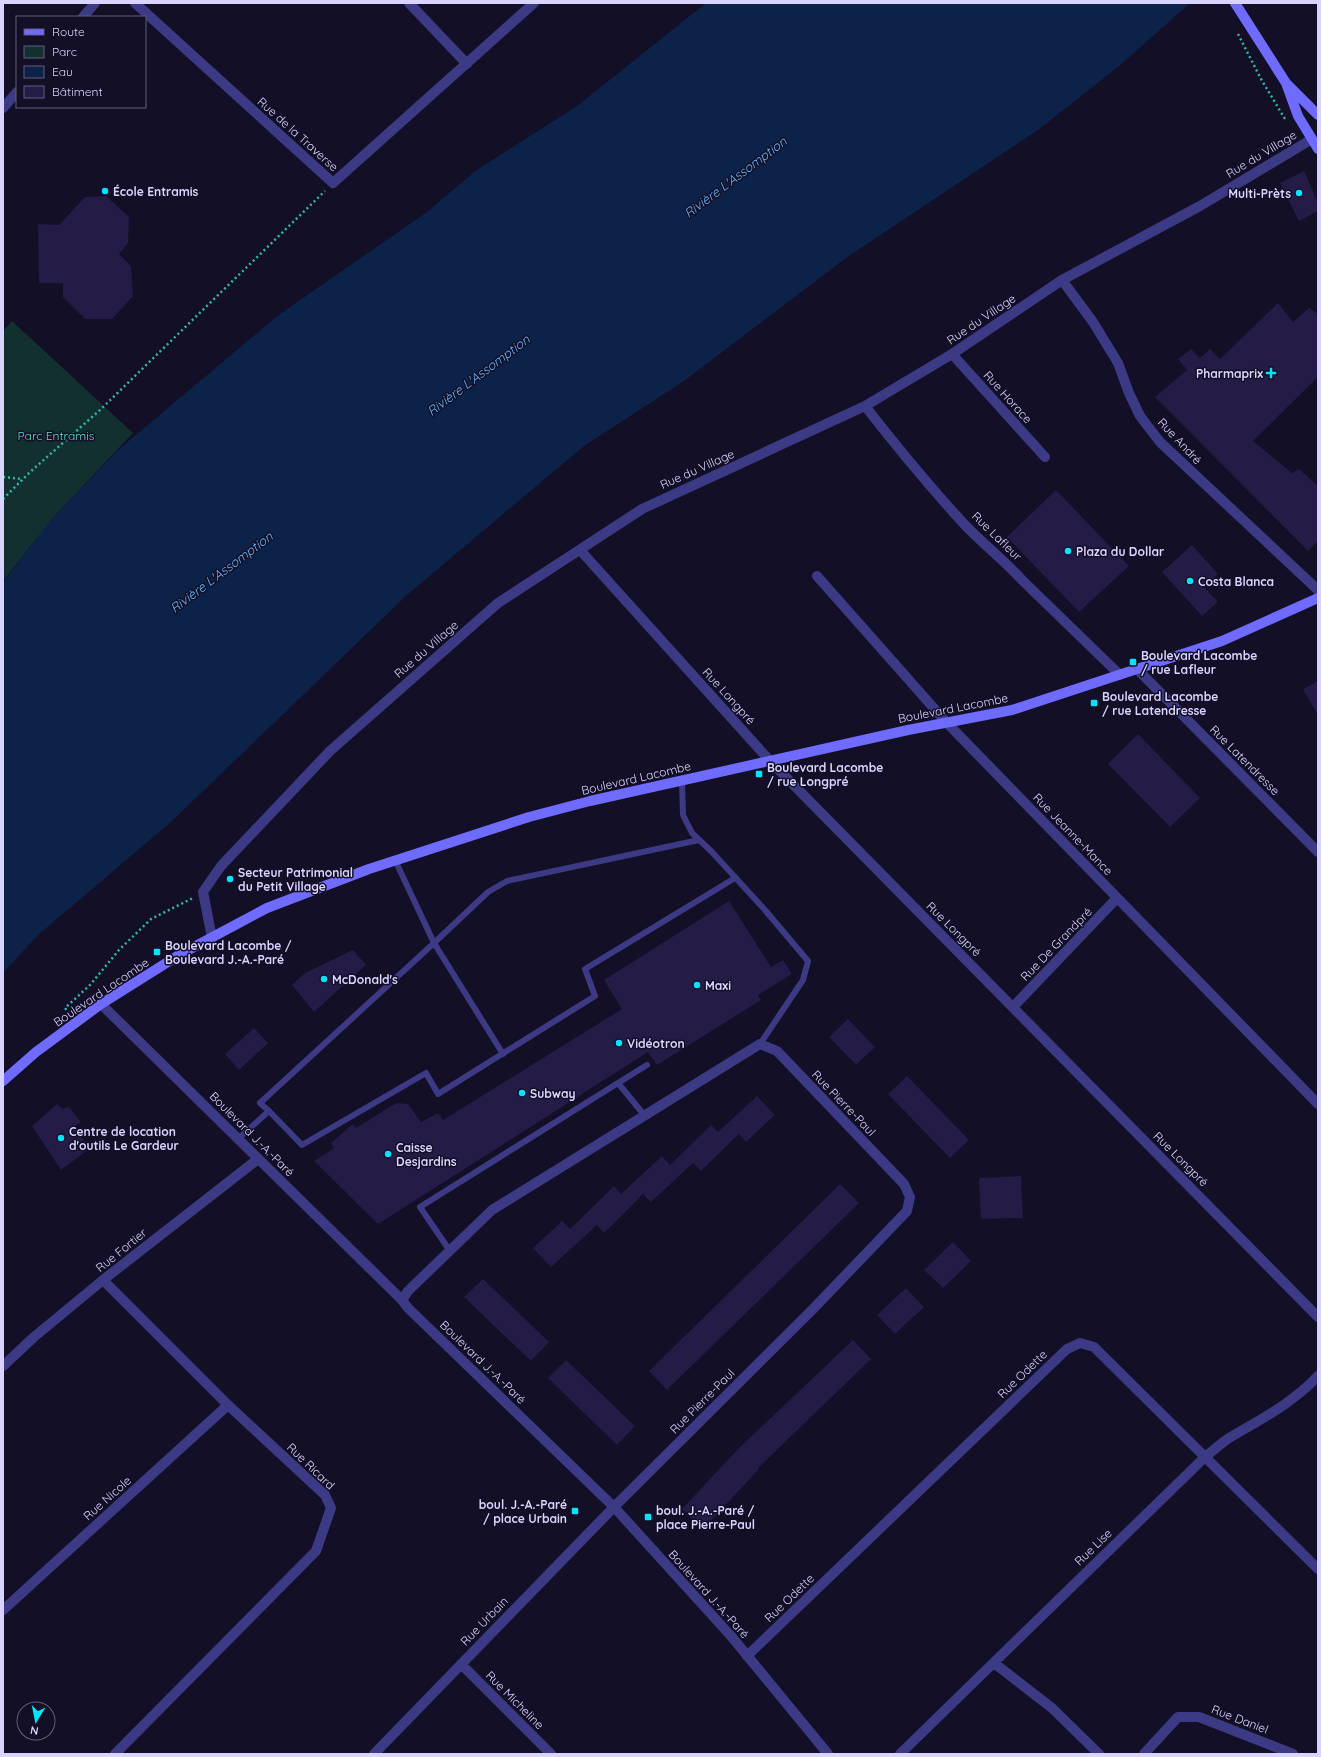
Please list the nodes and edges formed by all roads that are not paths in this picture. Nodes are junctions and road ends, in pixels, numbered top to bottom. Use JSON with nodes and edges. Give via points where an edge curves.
{"nodes":[{"id":1,"x":95,"y":3,"type":"edge"},
{"id":2,"x":135,"y":3,"type":"edge"},
{"id":3,"x":409,"y":3,"type":"edge"},
{"id":4,"x":534,"y":3,"type":"edge"},
{"id":5,"x":1235,"y":3,"type":"edge"},
{"id":6,"x":84,"y":16,"type":"edge"},
{"id":7,"x":467,"y":64,"type":"junction"},
{"id":8,"x":1286,"y":83,"type":"junction"},
{"id":9,"x":16,"y":93,"type":"edge"},
{"id":10,"x":3,"y":108,"type":"edge"},
{"id":11,"x":1318,"y":115,"type":"edge"},
{"id":12,"x":1312,"y":139,"type":"junction"},
{"id":13,"x":1318,"y":149,"type":"edge"},
{"id":14,"x":1062,"y":280,"type":"junction"},
{"id":15,"x":952,"y":354,"type":"junction"},
{"id":16,"x":866,"y":406,"type":"junction"},
{"id":17,"x":1045,"y":457,"type":"dead end"},
{"id":18,"x":580,"y":550,"type":"junction"},
{"id":19,"x":817,"y":576,"type":"dead end"},
{"id":20,"x":1318,"y":590,"type":"edge"},
{"id":21,"x":1318,"y":598,"type":"edge"},
{"id":22,"x":1138,"y":670,"type":"junction"},
{"id":23,"x":1120,"y":675,"type":"junction"},
{"id":24,"x":947,"y":723,"type":"junction"},
{"id":25,"x":770,"y":761,"type":"junction"},
{"id":26,"x":682,"y":781,"type":"junction"},
{"id":27,"x":699,"y":840,"type":"junction"},
{"id":28,"x":1318,"y":852,"type":"edge"},
{"id":29,"x":395,"y":860,"type":"junction"},
{"id":30,"x":735,"y":878,"type":"junction"},
{"id":31,"x":1117,"y":898,"type":"junction"},
{"id":32,"x":212,"y":938,"type":"junction"},
{"id":33,"x":434,"y":944,"type":"junction"},
{"id":34,"x":101,"y":1004,"type":"junction"},
{"id":35,"x":1013,"y":1007,"type":"junction"},
{"id":36,"x":760,"y":1044,"type":"junction"},
{"id":37,"x":503,"y":1054,"type":"junction"},
{"id":38,"x":647,"y":1065,"type":"dead end"},
{"id":39,"x":3,"y":1081,"type":"edge"},
{"id":40,"x":618,"y":1083,"type":"junction"},
{"id":41,"x":1318,"y":1104,"type":"edge"},
{"id":42,"x":269,"y":1111,"type":"junction"},
{"id":43,"x":645,"y":1116,"type":"junction"},
{"id":44,"x":238,"y":1139,"type":"junction"},
{"id":45,"x":258,"y":1159,"type":"junction"},
{"id":46,"x":450,"y":1251,"type":"junction"},
{"id":47,"x":103,"y":1280,"type":"junction"},
{"id":48,"x":402,"y":1300,"type":"junction"},
{"id":49,"x":1318,"y":1317,"type":"edge"},
{"id":50,"x":3,"y":1366,"type":"edge"},
{"id":51,"x":1318,"y":1376,"type":"edge"},
{"id":52,"x":228,"y":1405,"type":"junction"},
{"id":53,"x":1205,"y":1457,"type":"junction"},
{"id":54,"x":614,"y":1507,"type":"junction"},
{"id":55,"x":1318,"y":1569,"type":"edge"},
{"id":56,"x":3,"y":1610,"type":"edge"},
{"id":57,"x":747,"y":1656,"type":"junction"},
{"id":58,"x":994,"y":1663,"type":"junction"},
{"id":59,"x":461,"y":1664,"type":"junction"},
{"id":60,"x":115,"y":1754,"type":"edge"},
{"id":61,"x":374,"y":1754,"type":"edge"},
{"id":62,"x":551,"y":1754,"type":"edge"},
{"id":63,"x":828,"y":1754,"type":"edge"},
{"id":64,"x":900,"y":1754,"type":"edge"},
{"id":65,"x":1099,"y":1754,"type":"edge"},
{"id":66,"x":1144,"y":1754,"type":"edge"},
{"id":67,"x":1293,"y":1754,"type":"edge"}],
"edges":[{"from":1,"to":6,"type":"street"},
{"from":2,"to":7,"type":"street","name":"Rue de la Traverse","via":[[333,183]]},
{"from":3,"to":7,"type":"street"},
{"from":4,"to":7,"type":"street","name":"Rue de la Traverse"},
{"from":5,"to":8,"type":"main road"},
{"from":8,"to":11,"type":"main road"},
{"from":8,"to":12,"type":"main road","via":[[1298,116]]},
{"from":9,"to":10,"type":"street"},
{"from":12,"to":13,"type":"main road"},
{"from":12,"to":14,"type":"street","name":"Rue du Village","via":[[1200,206]]},
{"from":14,"to":15,"type":"street","name":"Rue du Village"},
{"from":14,"to":20,"type":"street","name":"Rue André","via":[[1093,322],[1118,363],[1140,416],[1160,442]]},
{"from":15,"to":16,"type":"street","name":"Rue du Village"},
{"from":15,"to":17,"type":"street","name":"Rue Horace"},
{"from":16,"to":18,"type":"street","name":"Rue du Village","via":[[642,509]]},
{"from":16,"to":23,"type":"street","name":"Rue Lafleur","via":[[965,525],[1008,563],[1022,580]]},
{"from":18,"to":25,"type":"street","name":"Rue Longpré"},
{"from":18,"to":32,"type":"street","name":"Rue du Village","via":[[498,603],[330,751],[221,866],[203,892]]},
{"from":19,"to":24,"type":"street","name":"Rue Jeanne-Mance"},
{"from":21,"to":22,"type":"main road","name":"Boulevard Lacombe","via":[[1222,641]]},
{"from":22,"to":23,"type":"main road","name":"Boulevard Lacombe"},
{"from":22,"to":28,"type":"street","name":"Rue Latendresse"},
{"from":23,"to":24,"type":"main road","name":"Boulevard Lacombe","via":[[1012,710]]},
{"from":24,"to":25,"type":"main road","name":"Boulevard Lacombe"},
{"from":24,"to":31,"type":"street","name":"Rue Jeanne-Mance"},
{"from":25,"to":26,"type":"main road","name":"Boulevard Lacombe"},
{"from":25,"to":35,"type":"street","name":"Rue Longpré"},
{"from":26,"to":27,"type":"lane","via":[[683,814],[692,833]]},
{"from":26,"to":29,"type":"main road","name":"Boulevard Lacombe","via":[[529,817]]},
{"from":27,"to":30,"type":"lane"},
{"from":27,"to":33,"type":"lane","via":[[507,881],[488,892]]},
{"from":29,"to":32,"type":"main road","name":"Boulevard Lacombe","via":[[267,908]]},
{"from":29,"to":33,"type":"lane"},
{"from":30,"to":36,"type":"lane","via":[[808,961],[803,980]]},
{"from":30,"to":37,"type":"lane","via":[[585,969],[595,996]]},
{"from":31,"to":35,"type":"street","name":"Rue De Grandpré"},
{"from":31,"to":41,"type":"street","name":"Rue Jeanne-Mance"},
{"from":32,"to":34,"type":"main road","name":"Boulevard Lacombe","via":[[179,955]]},
{"from":33,"to":37,"type":"lane"},
{"from":33,"to":42,"type":"lane","via":[[260,1103]]},
{"from":34,"to":39,"type":"main road","name":"Boulevard Lacombe","via":[[36,1052]]},
{"from":34,"to":44,"type":"street","name":"Boulevard J.-A.-Paré"},
{"from":35,"to":49,"type":"street","name":"Rue Longpré"},
{"from":36,"to":43,"type":"street"},
{"from":36,"to":54,"type":"street","name":"Rue Pierre-Paul","via":[[777,1051],[904,1184],[910,1197],[907,1211]]},
{"from":37,"to":42,"type":"lane","via":[[438,1094],[426,1073],[302,1145]]},
{"from":38,"to":40,"type":"lane"},
{"from":40,"to":43,"type":"lane"},
{"from":40,"to":46,"type":"lane","via":[[420,1207]]},
{"from":42,"to":44,"type":"lane"},
{"from":43,"to":46,"type":"street","via":[[492,1210]]},
{"from":44,"to":45,"type":"street","name":"Boulevard J.-A.-Paré"},
{"from":45,"to":47,"type":"street","name":"Rue Fortier"},
{"from":45,"to":48,"type":"street","name":"Boulevard J.-A.-Paré"},
{"from":46,"to":48,"type":"street"},
{"from":47,"to":50,"type":"street","name":"Rue Fortier"},
{"from":47,"to":52,"type":"street","name":"Rue Ricard"},
{"from":48,"to":54,"type":"street","name":"Boulevard J.-A.-Paré"},
{"from":51,"to":53,"type":"street","name":"Rue Lise","via":[[1300,1394],[1272,1414],[1228,1439]]},
{"from":52,"to":56,"type":"street","name":"Rue Nicole"},
{"from":52,"to":60,"type":"street","name":"Rue Ricard","via":[[325,1495],[330,1508],[316,1551]]},
{"from":53,"to":55,"type":"street","name":"Rue Odette"},
{"from":53,"to":57,"type":"street","name":"Rue Odette","via":[[1094,1347],[1080,1343],[1067,1348]]},
{"from":53,"to":58,"type":"street","name":"Rue Lise"},
{"from":54,"to":57,"type":"street","name":"Boulevard J.-A.-Paré"},
{"from":54,"to":59,"type":"street","name":"Rue Urbain"},
{"from":57,"to":63,"type":"street","name":"Boulevard J.-A.-Paré"},
{"from":58,"to":64,"type":"street","name":"Rue Lise"},
{"from":58,"to":65,"type":"street","via":[[1052,1708]]},
{"from":59,"to":61,"type":"street","name":"Rue Urbain"},
{"from":59,"to":62,"type":"street","name":"Rue Micheline"},
{"from":66,"to":67,"type":"street","name":"Rue Daniel","via":[[1178,1717],[1199,1718]]}]}
